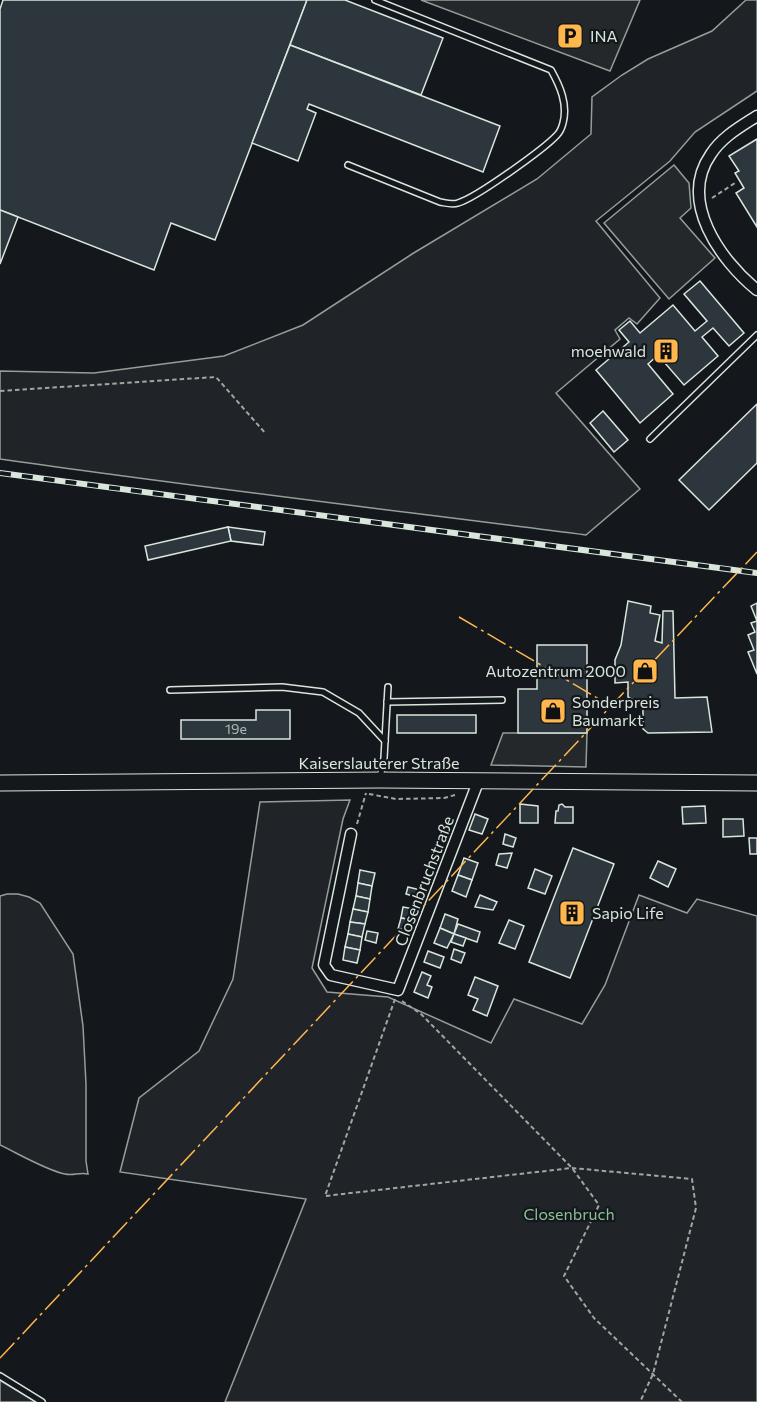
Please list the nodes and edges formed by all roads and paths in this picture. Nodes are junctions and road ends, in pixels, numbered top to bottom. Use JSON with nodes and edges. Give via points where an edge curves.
{"nodes":[{"id":1,"x":375,"y":0,"type":"edge"},
{"id":2,"x":757,"y":116,"type":"edge"},
{"id":3,"x":348,"y":165,"type":"dead end"},
{"id":4,"x":735,"y":183,"type":"dead end"},
{"id":5,"x":700,"y":206,"type":"junction"},
{"id":6,"x":757,"y":290,"type":"edge"},
{"id":7,"x":757,"y":336,"type":"edge"},
{"id":8,"x":0,"y":391,"type":"edge"},
{"id":9,"x":266,"y":434,"type":"dead end"},
{"id":10,"x":650,"y":439,"type":"dead end"},
{"id":11,"x":388,"y":687,"type":"dead end"},
{"id":12,"x":170,"y":690,"type":"dead end"},
{"id":13,"x":502,"y":700,"type":"dead end"},
{"id":14,"x":387,"y":702,"type":"junction"},
{"id":15,"x":385,"y":741,"type":"junction"},
{"id":16,"x":380,"y":780,"type":"junction"},
{"id":17,"x":0,"y":783,"type":"edge"},
{"id":18,"x":757,"y":783,"type":"edge"},
{"id":19,"x":476,"y":787,"type":"junction"},
{"id":20,"x":365,"y":794,"type":"junction"},
{"id":21,"x":351,"y":834,"type":"joint"},
{"id":22,"x":572,"y":1168,"type":"junction"},
{"id":23,"x":653,"y":1374,"type":"junction"},
{"id":24,"x":0,"y":1376,"type":"edge"},
{"id":25,"x":42,"y":1402,"type":"edge"},
{"id":26,"x":640,"y":1402,"type":"edge"},
{"id":27,"x":682,"y":1402,"type":"edge"}],
"edges":[{"from":1,"to":3,"type":"lane","via":[[551,70],[563,96],[565,114],[558,134],[544,147],[459,203],[440,202]]},
{"from":2,"to":5,"type":"street","via":[[733,130],[702,168]]},
{"from":4,"to":5,"type":"path"},
{"from":5,"to":6,"type":"street","via":[[722,252]]},
{"from":7,"to":10,"type":"lane"},
{"from":8,"to":9,"type":"path","via":[[216,377]]},
{"from":11,"to":14,"type":"lane"},
{"from":12,"to":15,"type":"lane","via":[[282,687],[323,692],[359,713]]},
{"from":13,"to":14,"type":"lane"},
{"from":14,"to":15,"type":"lane"},
{"from":15,"to":16,"type":"lane"},
{"from":16,"to":17,"type":"main road","name":"Kaiserslauterer Straße"},
{"from":16,"to":19,"type":"main road","name":"Kaiserslauterer Straße"},
{"from":16,"to":20,"type":"path"},
{"from":18,"to":19,"type":"main road","name":"Kaiserslauterer Straße"},
{"from":19,"to":20,"type":"path","via":[[444,798],[396,799]]},
{"from":19,"to":21,"type":"street","name":"Closenbruchstraße","via":[[398,990],[331,975],[324,965]]},
{"from":20,"to":21,"type":"path","via":[[356,830]]},
{"from":22,"to":22,"type":"path","via":[[421,1014],[396,996],[325,1196]]},
{"from":22,"to":23,"type":"path","via":[[599,1206],[564,1276],[594,1318]]},
{"from":22,"to":23,"type":"path","via":[[692,1179],[696,1208]]},
{"from":23,"to":26,"type":"path"},
{"from":23,"to":27,"type":"path"},
{"from":24,"to":25,"type":"lane"}]}
